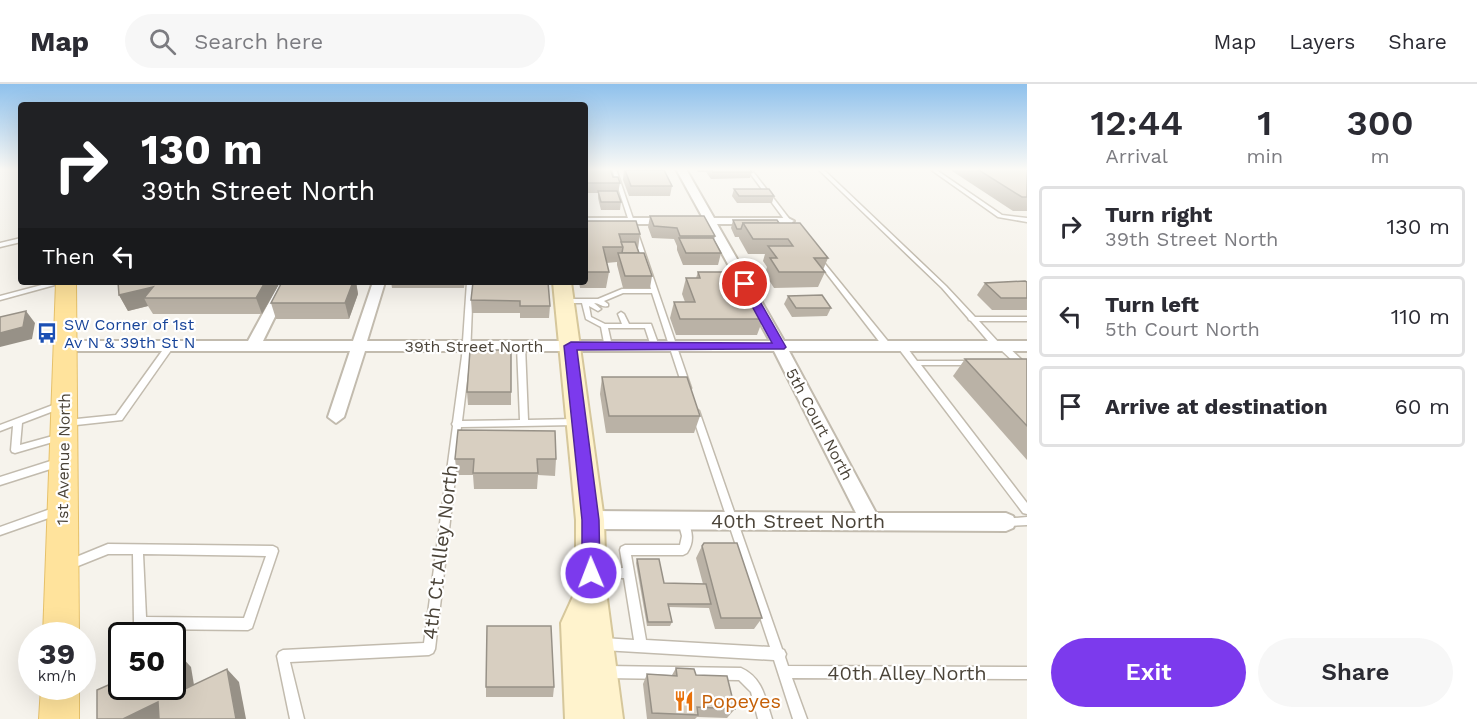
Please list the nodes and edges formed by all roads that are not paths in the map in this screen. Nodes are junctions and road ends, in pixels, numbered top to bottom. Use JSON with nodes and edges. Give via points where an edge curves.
{"nodes":[{"id":1,"x":624,"y":199,"type":"edge"},
{"id":2,"x":698,"y":199,"type":"edge"},
{"id":3,"x":771,"y":199,"type":"edge"},
{"id":4,"x":851,"y":199,"type":"edge"},
{"id":5,"x":975,"y":199,"type":"edge"},
{"id":6,"x":1027,"y":220,"type":"edge"},
{"id":7,"x":588,"y":221,"type":"edge"},
{"id":8,"x":632,"y":221,"type":"junction"},
{"id":9,"x":710,"y":221,"type":"junction"},
{"id":10,"x":791,"y":225,"type":"joint"},
{"id":11,"x":18,"y":241,"type":"edge"},
{"id":12,"x":0,"y":245,"type":"edge"},
{"id":13,"x":816,"y":257,"type":"edge"},
{"id":14,"x":49,"y":285,"type":"edge"},
{"id":15,"x":66,"y":285,"type":"edge"},
{"id":16,"x":284,"y":285,"type":"edge"},
{"id":17,"x":378,"y":285,"type":"edge"},
{"id":18,"x":470,"y":285,"type":"edge"},
{"id":19,"x":655,"y":291,"type":"junction"},
{"id":20,"x":571,"y":295,"type":"edge"},
{"id":21,"x":0,"y":298,"type":"edge"},
{"id":22,"x":598,"y":309,"type":"dead end"},
{"id":23,"x":617,"y":316,"type":"dead end"},
{"id":24,"x":971,"y":319,"type":"junction"},
{"id":25,"x":1027,"y":319,"type":"edge"},
{"id":26,"x":604,"y":326,"type":"junction"},
{"id":27,"x":626,"y":326,"type":"junction"},
{"id":28,"x":66,"y":346,"type":"junction"},
{"id":29,"x":170,"y":346,"type":"junction"},
{"id":30,"x":253,"y":346,"type":"junction"},
{"id":31,"x":359,"y":346,"type":"junction"},
{"id":32,"x":465,"y":346,"type":"junction"},
{"id":33,"x":521,"y":346,"type":"junction"},
{"id":34,"x":571,"y":346,"type":"junction"},
{"id":35,"x":608,"y":346,"type":"junction"},
{"id":36,"x":655,"y":346,"type":"junction"},
{"id":37,"x":674,"y":346,"type":"junction"},
{"id":38,"x":999,"y":346,"type":"junction"},
{"id":39,"x":1027,"y":346,"type":"edge"},
{"id":40,"x":780,"y":347,"type":"junction"},
{"id":41,"x":895,"y":347,"type":"junction"},
{"id":42,"x":915,"y":363,"type":"junction"},
{"id":43,"x":985,"y":363,"type":"edge"},
{"id":44,"x":1008,"y":363,"type":"edge"},
{"id":45,"x":1023,"y":363,"type":"edge"},
{"id":46,"x":336,"y":417,"type":"dead end"},
{"id":47,"x":18,"y":421,"type":"junction"},
{"id":48,"x":579,"y":422,"type":"junction"},
{"id":49,"x":524,"y":423,"type":"junction"},
{"id":50,"x":456,"y":424,"type":"junction"},
{"id":51,"x":0,"y":428,"type":"edge"},
{"id":52,"x":64,"y":431,"type":"junction"},
{"id":53,"x":0,"y":481,"type":"edge"},
{"id":54,"x":63,"y":509,"type":"junction"},
{"id":55,"x":1027,"y":510,"type":"edge"},
{"id":56,"x":590,"y":520,"type":"junction"},
{"id":57,"x":683,"y":520,"type":"junction"},
{"id":58,"x":1027,"y":520,"type":"edge"},
{"id":59,"x":730,"y":521,"type":"junction"},
{"id":60,"x":871,"y":522,"type":"junction"},
{"id":61,"x":1006,"y":522,"type":"joint"},
{"id":62,"x":0,"y":531,"type":"edge"},
{"id":63,"x":138,"y":550,"type":"junction"},
{"id":64,"x":62,"y":567,"type":"junction"},
{"id":65,"x":628,"y":573,"type":"junction"},
{"id":66,"x":591,"y":582,"type":"junction"},
{"id":67,"x":61,"y":622,"type":"edge"},
{"id":68,"x":641,"y":646,"type":"junction"},
{"id":69,"x":780,"y":654,"type":"junction"},
{"id":70,"x":598,"y":658,"type":"junction"},
{"id":71,"x":786,"y":672,"type":"junction"},
{"id":72,"x":1027,"y":673,"type":"edge"},
{"id":73,"x":60,"y":700,"type":"edge"},
{"id":74,"x":59,"y":719,"type":"edge"},
{"id":75,"x":297,"y":719,"type":"edge"},
{"id":76,"x":584,"y":719,"type":"edge"},
{"id":77,"x":605,"y":719,"type":"edge"},
{"id":78,"x":765,"y":719,"type":"edge"},
{"id":79,"x":800,"y":719,"type":"edge"}],
"edges":[{"from":1,"to":8,"type":"lane"},
{"from":2,"to":9,"type":"street","name":"5th Court North"},
{"from":3,"to":10,"type":"lane"},
{"from":4,"to":24,"type":"lane","via":[[944,287]]},
{"from":5,"to":6,"type":"lane","via":[[1000,216]]},
{"from":7,"to":8,"type":"street"},
{"from":8,"to":9,"type":"street"},
{"from":8,"to":19,"type":"lane"},
{"from":9,"to":10,"type":"street"},
{"from":9,"to":40,"type":"street","name":"5th Court North"},
{"from":11,"to":12,"type":"lane"},
{"from":13,"to":41,"type":"lane"},
{"from":14,"to":21,"type":"lane"},
{"from":15,"to":28,"type":"main road","name":"1st Avenue North"},
{"from":16,"to":30,"type":"street"},
{"from":17,"to":31,"type":"street"},
{"from":18,"to":32,"type":"lane","name":"4th Ct Alley North"},
{"from":19,"to":20,"type":"lane","via":[[622,291],[602,303]]},
{"from":19,"to":37,"type":"lane"},
{"from":20,"to":22,"type":"lane"},
{"from":20,"to":26,"type":"lane","via":[[588,318]]},
{"from":20,"to":34,"type":"main road"},
{"from":23,"to":27,"type":"lane"},
{"from":24,"to":25,"type":"lane"},
{"from":24,"to":38,"type":"lane"},
{"from":26,"to":27,"type":"lane"},
{"from":26,"to":35,"type":"lane"},
{"from":27,"to":36,"type":"lane","via":[[648,326]]},
{"from":28,"to":29,"type":"street","name":"39th Street North"},
{"from":28,"to":52,"type":"main road","name":"1st Avenue North"},
{"from":29,"to":30,"type":"street","name":"39th Street North"},
{"from":29,"to":52,"type":"lane","via":[[119,418]]},
{"from":30,"to":31,"type":"street","name":"39th Street North"},
{"from":31,"to":32,"type":"street","name":"39th Street North"},
{"from":31,"to":46,"type":"street"},
{"from":32,"to":33,"type":"street","name":"39th Street North"},
{"from":32,"to":50,"type":"lane","name":"4th Ct Alley North"},
{"from":33,"to":34,"type":"street","name":"39th Street North"},
{"from":33,"to":49,"type":"lane"},
{"from":34,"to":35,"type":"street","name":"39th Street North"},
{"from":34,"to":48,"type":"main road"},
{"from":35,"to":36,"type":"street","name":"39th Street North"},
{"from":36,"to":37,"type":"street","name":"39th Street North"},
{"from":37,"to":40,"type":"street","name":"39th Street North"},
{"from":37,"to":59,"type":"lane"},
{"from":38,"to":39,"type":"street","name":"39th Street North"},
{"from":38,"to":41,"type":"street","name":"39th Street North"},
{"from":38,"to":45,"type":"lane"},
{"from":40,"to":41,"type":"street","name":"39th Street North"},
{"from":40,"to":60,"type":"street","name":"5th Court North"},
{"from":41,"to":42,"type":"lane"},
{"from":42,"to":43,"type":"lane"},
{"from":42,"to":55,"type":"lane"},
{"from":44,"to":45,"type":"lane"},
{"from":47,"to":51,"type":"lane"},
{"from":47,"to":52,"type":"lane"},
{"from":47,"to":52,"type":"lane","via":[[15,450]]},
{"from":48,"to":49,"type":"lane"},
{"from":48,"to":56,"type":"main road"},
{"from":49,"to":50,"type":"lane"},
{"from":50,"to":75,"type":"lane","name":"4th Ct Alley North","via":[[429,649],[283,656]]},
{"from":52,"to":53,"type":"lane"},
{"from":52,"to":54,"type":"main road","name":"1st Avenue North"},
{"from":54,"to":62,"type":"lane"},
{"from":54,"to":64,"type":"main road","name":"1st Avenue North"},
{"from":56,"to":57,"type":"street","name":"40th Street North"},
{"from":56,"to":66,"type":"main road"},
{"from":57,"to":59,"type":"street","name":"40th Street North"},
{"from":57,"to":65,"type":"lane","via":[[688,538],[683,550],[625,550]]},
{"from":58,"to":61,"type":"lane"},
{"from":59,"to":60,"type":"street","name":"40th Street North"},
{"from":59,"to":69,"type":"lane"},
{"from":60,"to":61,"type":"street","name":"40th Street North"},
{"from":63,"to":63,"type":"lane","via":[[250,551],[273,551],[248,624],[212,624],[140,623]]},
{"from":63,"to":64,"type":"lane","via":[[108,549]]},
{"from":64,"to":67,"type":"main road","name":"1st Avenue North"},
{"from":65,"to":66,"type":"lane"},
{"from":65,"to":68,"type":"lane"},
{"from":66,"to":70,"type":"main road"},
{"from":66,"to":76,"type":"main road","via":[[577,623]]},
{"from":68,"to":69,"type":"lane"},
{"from":68,"to":70,"type":"lane"},
{"from":69,"to":71,"type":"lane"},
{"from":70,"to":77,"type":"main road"},
{"from":70,"to":78,"type":"lane","via":[[741,674],[756,688]]},
{"from":71,"to":72,"type":"lane","name":"40th Alley North"},
{"from":71,"to":79,"type":"lane"},
{"from":73,"to":74,"type":"main road"}]}
